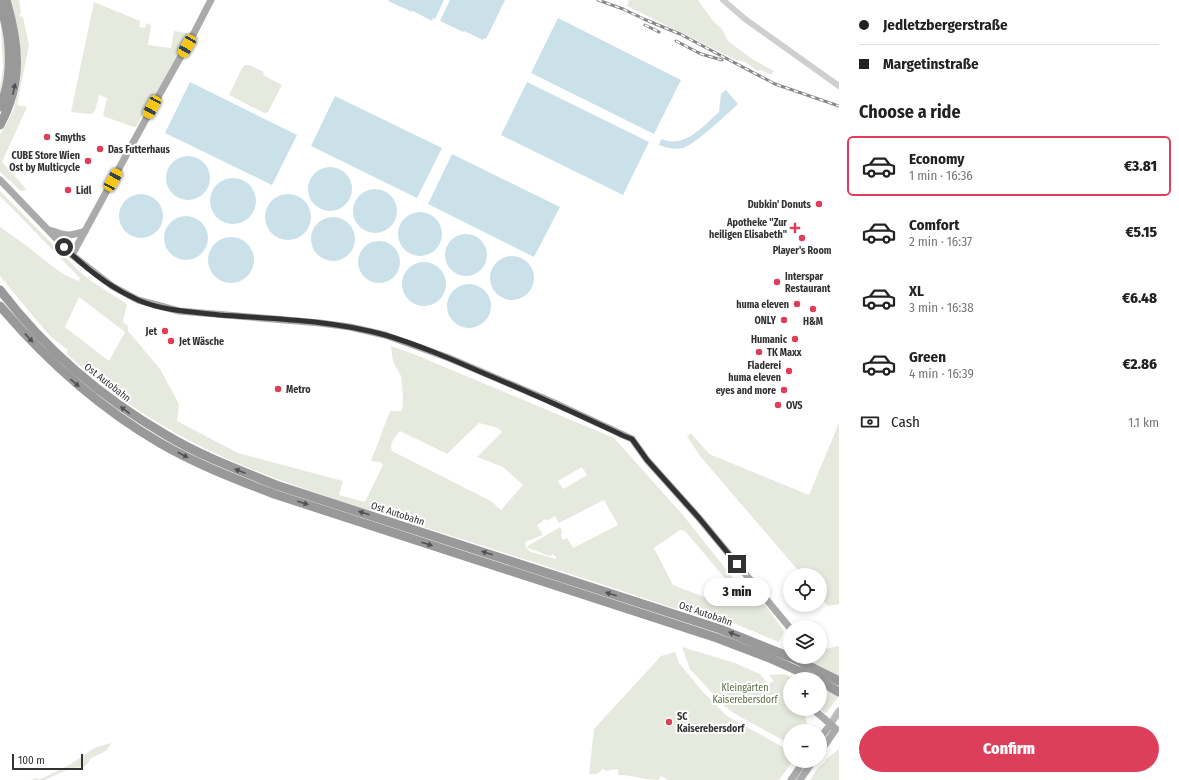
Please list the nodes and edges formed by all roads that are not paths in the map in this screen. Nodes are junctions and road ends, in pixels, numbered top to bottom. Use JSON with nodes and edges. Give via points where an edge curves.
{"nodes":[{"id":1,"x":6,"y":0,"type":"edge"},
{"id":2,"x":211,"y":0,"type":"edge"},
{"id":3,"x":723,"y":0,"type":"edge"},
{"id":4,"x":0,"y":4,"type":"edge"},
{"id":5,"x":839,"y":86,"type":"edge"},
{"id":6,"x":0,"y":107,"type":"edge"},
{"id":7,"x":0,"y":125,"type":"edge"},
{"id":8,"x":0,"y":180,"type":"edge"},
{"id":9,"x":47,"y":230,"type":"junction"},
{"id":10,"x":85,"y":231,"type":"junction"},
{"id":11,"x":72,"y":255,"type":"junction"},
{"id":12,"x":0,"y":290,"type":"edge"},
{"id":13,"x":0,"y":306,"type":"edge"},
{"id":14,"x":783,"y":620,"type":"edge"},
{"id":15,"x":769,"y":653,"type":"junction"},
{"id":16,"x":783,"y":656,"type":"edge"},
{"id":17,"x":804,"y":664,"type":"edge"},
{"id":18,"x":803,"y":672,"type":"edge"},
{"id":19,"x":839,"y":681,"type":"edge"},
{"id":20,"x":827,"y":685,"type":"edge"},
{"id":21,"x":839,"y":692,"type":"edge"},
{"id":22,"x":839,"y":711,"type":"edge"},
{"id":23,"x":822,"y":716,"type":"edge"},
{"id":24,"x":835,"y":726,"type":"edge"},
{"id":25,"x":827,"y":732,"type":"edge"},
{"id":26,"x":827,"y":740,"type":"edge"},
{"id":27,"x":799,"y":768,"type":"edge"},
{"id":28,"x":808,"y":768,"type":"edge"},
{"id":29,"x":791,"y":780,"type":"edge"},
{"id":30,"x":800,"y":780,"type":"edge"}],
"edges":[{"from":7,"to":1,"type":"highway","one_way":true,"via":[[11,102],[17,72],[14,32]]},
{"from":2,"to":10,"type":"main road"},
{"from":3,"to":5,"type":"street","via":[[745,19]]},
{"from":4,"to":6,"type":"highway","via":[[9,51],[6,90]]},
{"from":8,"to":9,"type":"main road"},
{"from":9,"to":10,"type":"main road","via":[[72,236]]},
{"from":9,"to":11,"type":"main road"},
{"from":10,"to":11,"type":"main road"},
{"from":11,"to":14,"type":"main road","via":[[112,286],[138,300],[179,311],[320,323],[385,335],[449,358],[632,439]]},
{"from":15,"to":12,"type":"highway","name":"Ost Autobahn","one_way":true,"via":[[720,629],[276,485],[198,453],[129,412],[69,366],[16,311]]},
{"from":13,"to":15,"type":"highway","name":"Ost Autobahn","one_way":true,"via":[[46,357],[90,396],[123,420],[194,461],[274,494]]},
{"from":15,"to":16,"type":"highway"},
{"from":15,"to":18,"type":"highway","bridge":true},
{"from":17,"to":19,"type":"highway","bridge":true},
{"from":20,"to":21,"type":"highway"},
{"from":22,"to":24,"type":"main road"},
{"from":23,"to":24,"type":"main road"},
{"from":24,"to":25,"type":"main road"},
{"from":24,"to":26,"type":"main road"},
{"from":27,"to":29,"type":"main road"},
{"from":28,"to":30,"type":"main road"}]}
